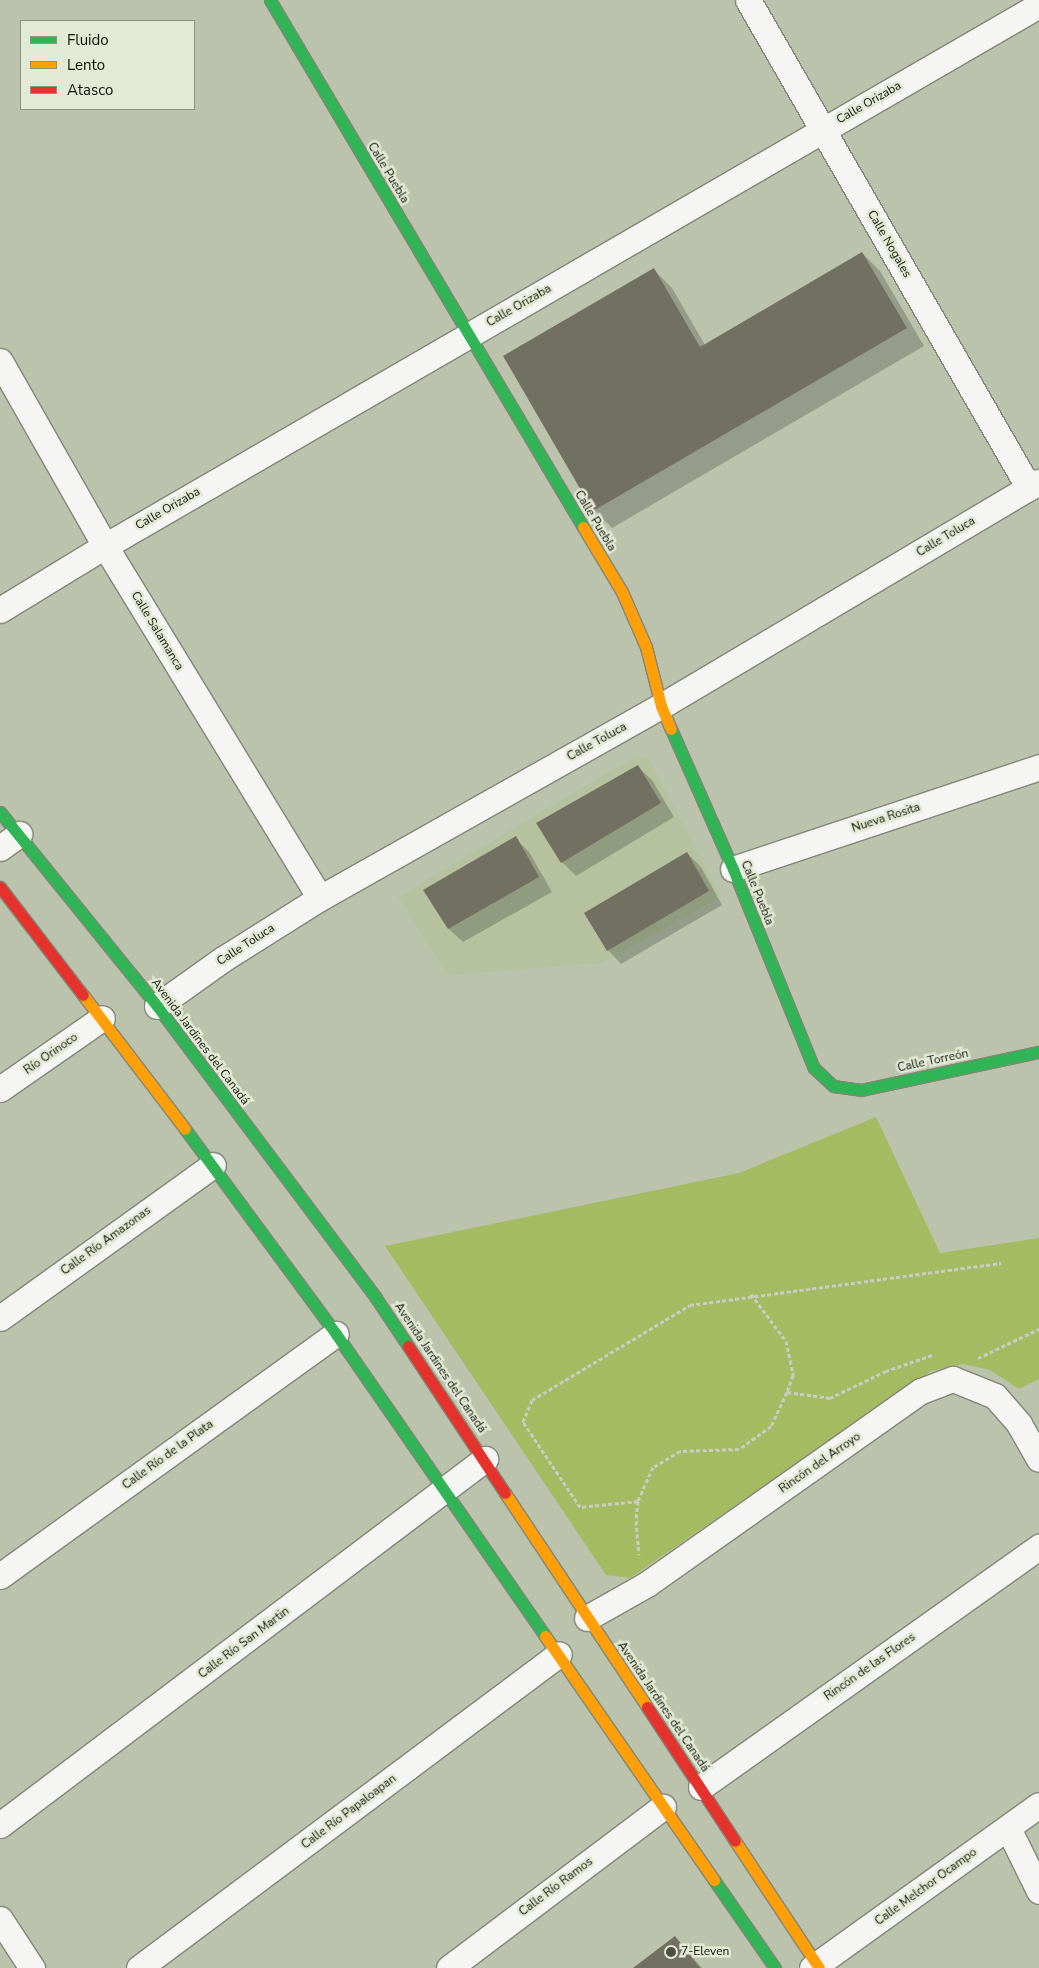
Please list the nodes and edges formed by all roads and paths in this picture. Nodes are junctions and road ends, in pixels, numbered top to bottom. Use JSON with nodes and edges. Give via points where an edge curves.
{"nodes":[{"id":1,"x":270,"y":0,"type":"edge"},
{"id":2,"x":748,"y":0,"type":"edge"},
{"id":3,"x":1039,"y":5,"type":"edge"},
{"id":4,"x":823,"y":129,"type":"junction"},
{"id":5,"x":468,"y":335,"type":"junction"},
{"id":6,"x":0,"y":361,"type":"edge"},
{"id":7,"x":1034,"y":485,"type":"edge"},
{"id":8,"x":105,"y":546,"type":"junction"},
{"id":9,"x":0,"y":610,"type":"edge"},
{"id":10,"x":661,"y":706,"type":"junction"},
{"id":11,"x":1039,"y":767,"type":"edge"},
{"id":12,"x":0,"y":812,"type":"edge"},
{"id":13,"x":9,"y":841,"type":"edge"},
{"id":14,"x":733,"y":869,"type":"junction"},
{"id":15,"x":0,"y":887,"type":"edge"},
{"id":16,"x":320,"y":898,"type":"junction"},
{"id":17,"x":158,"y":1006,"type":"junction"},
{"id":18,"x":102,"y":1018,"type":"junction"},
{"id":19,"x":1039,"y":1052,"type":"edge"},
{"id":20,"x":833,"y":1086,"type":"joint"},
{"id":21,"x":0,"y":1089,"type":"edge"},
{"id":22,"x":213,"y":1165,"type":"junction"},
{"id":23,"x":1001,"y":1262,"type":"dead end"},
{"id":24,"x":751,"y":1294,"type":"junction"},
{"id":25,"x":0,"y":1318,"type":"edge"},
{"id":26,"x":1039,"y":1329,"type":"edge"},
{"id":27,"x":336,"y":1334,"type":"junction"},
{"id":28,"x":939,"y":1356,"type":"dead end"},
{"id":29,"x":968,"y":1358,"type":"dead end"},
{"id":30,"x":787,"y":1392,"type":"junction"},
{"id":31,"x":485,"y":1459,"type":"junction"},
{"id":32,"x":1039,"y":1459,"type":"edge"},
{"id":33,"x":445,"y":1489,"type":"junction"},
{"id":34,"x":638,"y":1501,"type":"junction"},
{"id":35,"x":1039,"y":1547,"type":"edge"},
{"id":36,"x":0,"y":1576,"type":"edge"},
{"id":37,"x":647,"y":1584,"type":"junction"},
{"id":38,"x":587,"y":1618,"type":"junction"},
{"id":39,"x":558,"y":1654,"type":"junction"},
{"id":40,"x":701,"y":1787,"type":"junction"},
{"id":41,"x":1039,"y":1805,"type":"edge"},
{"id":42,"x":663,"y":1807,"type":"junction"},
{"id":43,"x":0,"y":1825,"type":"edge"},
{"id":44,"x":1008,"y":1828,"type":"junction"},
{"id":45,"x":1039,"y":1891,"type":"edge"},
{"id":46,"x":0,"y":1919,"type":"edge"},
{"id":47,"x":816,"y":1967,"type":"edge"},
{"id":48,"x":32,"y":1968,"type":"edge"},
{"id":49,"x":139,"y":1968,"type":"edge"},
{"id":50,"x":449,"y":1968,"type":"edge"},
{"id":51,"x":775,"y":1968,"type":"edge"}],
"edges":[{"from":1,"to":5,"type":"street","name":"Calle Puebla"},
{"from":2,"to":4,"type":"street","name":"Calle Nogales"},
{"from":3,"to":4,"type":"street","name":"Calle Orizaba"},
{"from":4,"to":5,"type":"street","name":"Calle Orizaba"},
{"from":4,"to":7,"type":"street","name":"Calle Nogales"},
{"from":5,"to":8,"type":"street","name":"Calle Orizaba"},
{"from":5,"to":10,"type":"street","name":"Calle Puebla","via":[[622,592],[646,647]]},
{"from":6,"to":8,"type":"street","name":"Calle Salamanca"},
{"from":7,"to":10,"type":"street","name":"Calle Toluca"},
{"from":8,"to":9,"type":"street","name":"Calle Orizaba"},
{"from":8,"to":16,"type":"street","name":"Calle Salamanca"},
{"from":10,"to":14,"type":"street","name":"Calle Puebla"},
{"from":10,"to":16,"type":"street","name":"Calle Toluca"},
{"from":11,"to":14,"type":"street","name":"Nueva Rosita"},
{"from":12,"to":13,"type":"street","name":"Avenida Jardines del Canadá"},
{"from":13,"to":17,"type":"street","name":"Avenida Jardines del Canadá"},
{"from":14,"to":20,"type":"street","name":"Calle Puebla","via":[[814,1068]]},
{"from":15,"to":18,"type":"street"},
{"from":16,"to":17,"type":"street","name":"Calle Toluca"},
{"from":17,"to":31,"type":"street","name":"Avenida Jardines del Canadá","via":[[376,1298]]},
{"from":18,"to":21,"type":"street","name":"Río Orinoco"},
{"from":18,"to":22,"type":"street"},
{"from":19,"to":20,"type":"street","name":"Calle Torreón","via":[[861,1090]]},
{"from":22,"to":25,"type":"street","name":"Calle Río Amazonas"},
{"from":22,"to":27,"type":"street"},
{"from":23,"to":24,"type":"path"},
{"from":24,"to":30,"type":"path","via":[[786,1341],[793,1375]]},
{"from":24,"to":34,"type":"path","via":[[690,1305],[532,1400],[523,1422],[580,1507]]},
{"from":26,"to":29,"type":"path","via":[[978,1358]]},
{"from":27,"to":33,"type":"street"},
{"from":27,"to":36,"type":"street","name":"Calle Río de la Plata"},
{"from":28,"to":30,"type":"path","via":[[929,1355],[886,1371],[830,1398]]},
{"from":30,"to":34,"type":"path","via":[[770,1426],[739,1449],[680,1451],[653,1468]]},
{"from":31,"to":33,"type":"street","name":"Calle Río San Martin"},
{"from":31,"to":38,"type":"street","name":"Avenida Jardines del Canadá"},
{"from":32,"to":37,"type":"street","name":"Rincón del Arroyo","via":[[1019,1424],[995,1396],[953,1379],[921,1391]]},
{"from":33,"to":39,"type":"street"},
{"from":33,"to":43,"type":"street","name":"Calle Río San Martin"},
{"from":34,"to":37,"type":"path","via":[[636,1540]]},
{"from":35,"to":40,"type":"street","name":"Rincón de las Flores"},
{"from":37,"to":38,"type":"street","name":"Rincón del Arroyo"},
{"from":38,"to":40,"type":"street","name":"Avenida Jardines del Canadá"},
{"from":39,"to":42,"type":"street"},
{"from":39,"to":49,"type":"street","name":"Calle Río Papaloapan"},
{"from":40,"to":47,"type":"street","name":"Avenida Jardines del Canadá"},
{"from":41,"to":44,"type":"street","name":"Calle Melchor Ocampo"},
{"from":42,"to":50,"type":"street","name":"Calle Río Ramos"},
{"from":42,"to":51,"type":"street"},
{"from":44,"to":45,"type":"street"},
{"from":44,"to":47,"type":"street","name":"Calle Melchor Ocampo"},
{"from":46,"to":48,"type":"street"}]}
